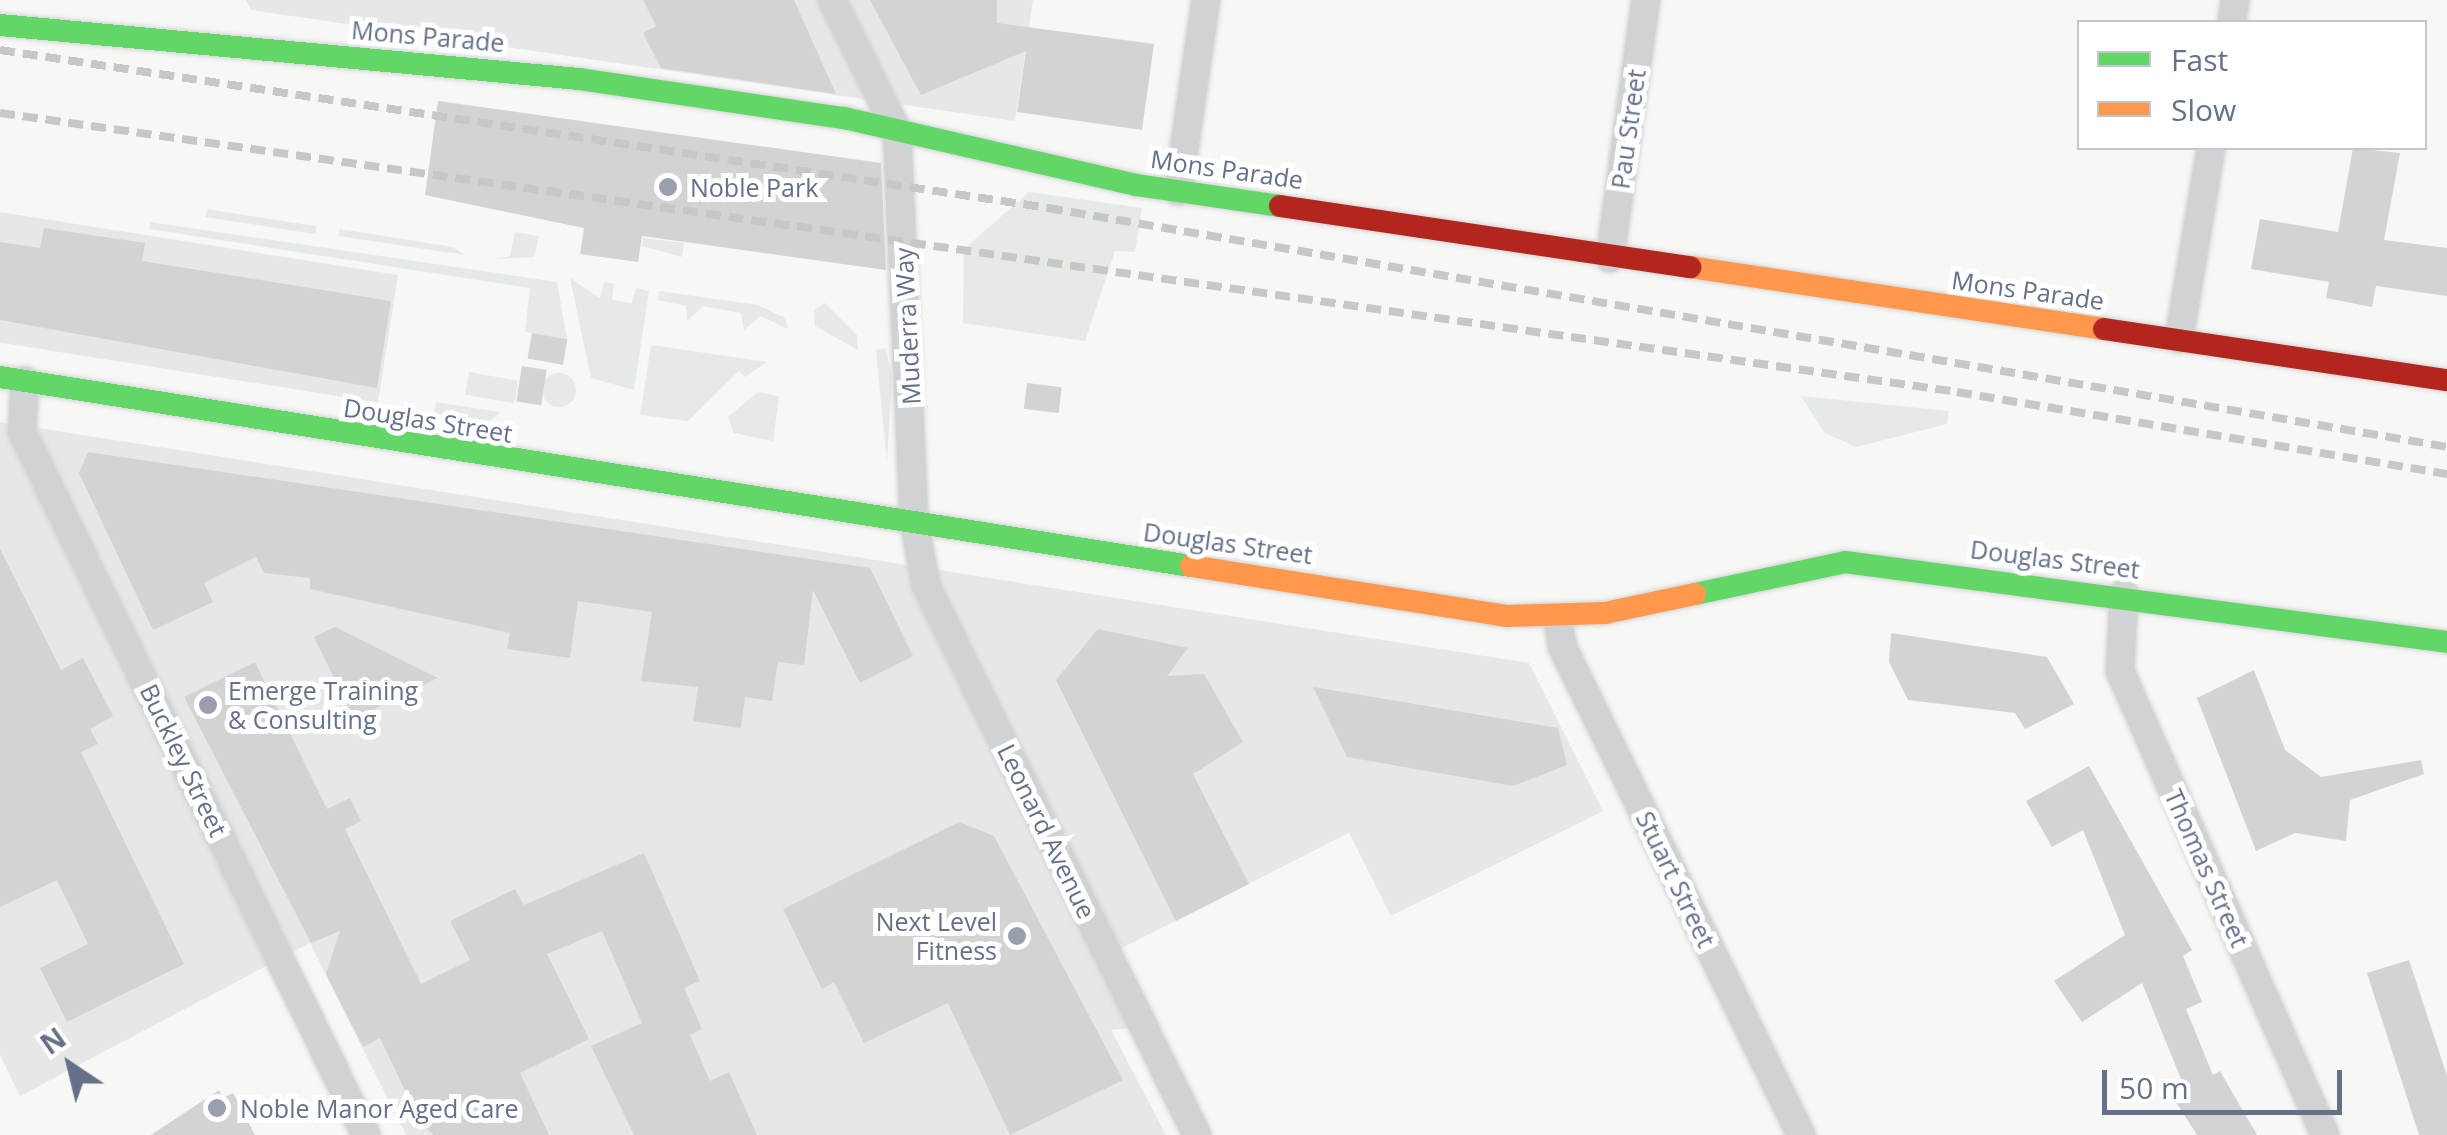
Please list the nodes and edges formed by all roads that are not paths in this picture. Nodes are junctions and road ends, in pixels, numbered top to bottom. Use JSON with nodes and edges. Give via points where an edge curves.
{"nodes":[{"id":1,"x":832,"y":0,"type":"edge"},
{"id":2,"x":1206,"y":0,"type":"edge"},
{"id":3,"x":1646,"y":0,"type":"edge"},
{"id":4,"x":0,"y":25,"type":"edge"},
{"id":5,"x":897,"y":131,"type":"junction"},
{"id":6,"x":2211,"y":150,"type":"edge"},
{"id":7,"x":1178,"y":191,"type":"junction"},
{"id":8,"x":1610,"y":258,"type":"junction"},
{"id":9,"x":2179,"y":339,"type":"junction"},
{"id":10,"x":12,"y":379,"type":"edge"},
{"id":11,"x":2447,"y":380,"type":"edge"},
{"id":12,"x":914,"y":521,"type":"junction"},
{"id":13,"x":2124,"y":594,"type":"junction"},
{"id":14,"x":1558,"y":620,"type":"junction"},
{"id":15,"x":2447,"y":642,"type":"edge"},
{"id":16,"x":366,"y":1135,"type":"edge"},
{"id":17,"x":1197,"y":1135,"type":"edge"},
{"id":18,"x":1801,"y":1135,"type":"edge"},
{"id":19,"x":2324,"y":1135,"type":"edge"}],
"edges":[{"from":1,"to":5,"type":"street"},
{"from":2,"to":7,"type":"street"},
{"from":3,"to":8,"type":"street","name":"Pau Street"},
{"from":4,"to":5,"type":"street","name":"Mons Parade","via":[[545,74]]},
{"from":5,"to":7,"type":"street","name":"Mons Parade"},
{"from":5,"to":12,"type":"street","name":"Muderra Way"},
{"from":6,"to":9,"type":"street"},
{"from":7,"to":8,"type":"street","name":"Mons Parade"},
{"from":8,"to":9,"type":"street","name":"Mons Parade"},
{"from":9,"to":11,"type":"street","name":"Mons Parade"},
{"from":10,"to":12,"type":"street","name":"Douglas Street"},
{"from":10,"to":16,"type":"street","name":"Buckley Street","via":[[22,432]]},
{"from":12,"to":14,"type":"street","name":"Douglas Street"},
{"from":12,"to":17,"type":"street","name":"Leonard Avenue","via":[[926,586]]},
{"from":13,"to":14,"type":"street","name":"Douglas Street","via":[[1845,562]]},
{"from":13,"to":15,"type":"street","name":"Douglas Street"},
{"from":13,"to":19,"type":"street","name":"Thomas Street","via":[[2120,671]]},
{"from":14,"to":18,"type":"street","name":"Stuart Street","via":[[1562,646]]}]}
